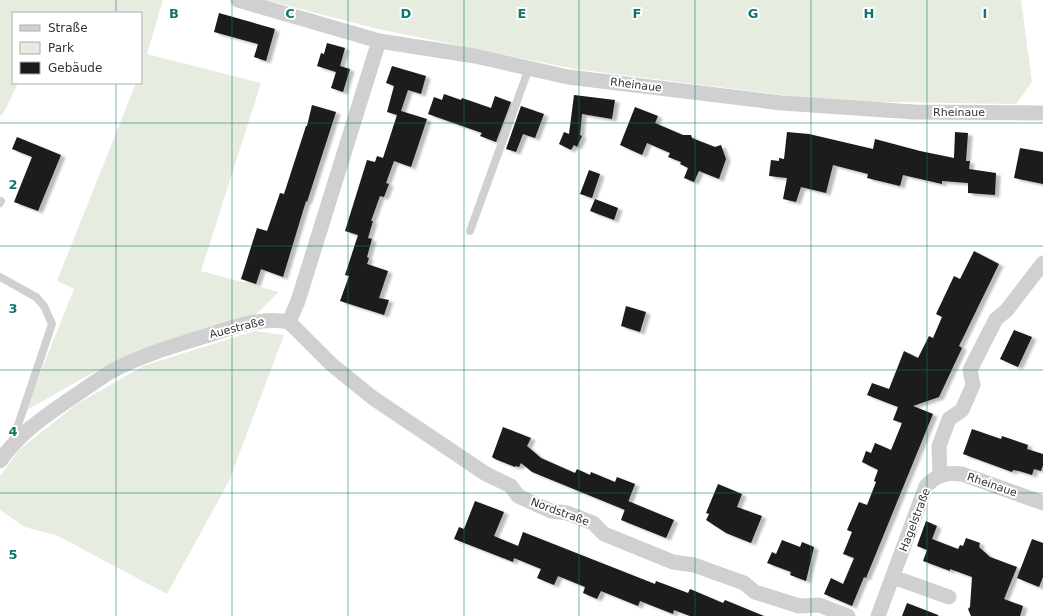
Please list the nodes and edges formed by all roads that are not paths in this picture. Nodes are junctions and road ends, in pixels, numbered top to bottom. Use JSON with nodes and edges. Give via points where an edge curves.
{"nodes":[{"id":1,"x":238,"y":0,"type":"edge"},
{"id":2,"x":379,"y":41,"type":"junction"},
{"id":3,"x":529,"y":68,"type":"junction"},
{"id":4,"x":1043,"y":113,"type":"edge"},
{"id":5,"x":470,"y":231,"type":"dead end"},
{"id":6,"x":1043,"y":263,"type":"edge"},
{"id":7,"x":0,"y":277,"type":"edge"},
{"id":8,"x":289,"y":322,"type":"junction"},
{"id":9,"x":12,"y":443,"type":"junction"},
{"id":10,"x":0,"y":461,"type":"edge"},
{"id":11,"x":940,"y":475,"type":"junction"},
{"id":12,"x":1043,"y":503,"type":"edge"},
{"id":13,"x":893,"y":576,"type":"junction"},
{"id":14,"x":949,"y":597,"type":"dead end"},
{"id":15,"x":848,"y":616,"type":"edge"},
{"id":16,"x":878,"y":616,"type":"edge"}],
"edges":[{"from":1,"to":2,"type":"street","name":"Rheinaue"},
{"from":2,"to":3,"type":"street","name":"Rheinaue","via":[[475,56]]},
{"from":2,"to":8,"type":"street","via":[[298,301]]},
{"from":3,"to":4,"type":"street","name":"Rheinaue","via":[[568,77],[782,103],[914,112]]},
{"from":3,"to":5,"type":"lane"},
{"from":6,"to":11,"type":"street","via":[[1006,311],[996,319],[970,370],[972,385],[962,410],[949,419],[939,446]]},
{"from":7,"to":9,"type":"lane","via":[[36,297],[44,306],[52,324]]},
{"from":8,"to":9,"type":"street","name":"Auestraße","via":[[274,319],[255,321],[134,360],[37,421]]},
{"from":8,"to":15,"type":"street","name":"Nordstraße","via":[[331,364],[373,398],[486,474],[511,486],[518,496],[551,511],[567,513],[593,523],[604,534],[673,562],[694,565],[744,583],[755,592],[799,606],[818,605]]},
{"from":9,"to":10,"type":"street","name":"Auestraße"},
{"from":11,"to":12,"type":"street","name":"Rheinaue","via":[[950,472],[962,474]]},
{"from":11,"to":13,"type":"street","name":"Hagelstraße","via":[[926,486]]},
{"from":13,"to":14,"type":"street"},
{"from":13,"to":16,"type":"street","name":"Hagelstraße"}]}
